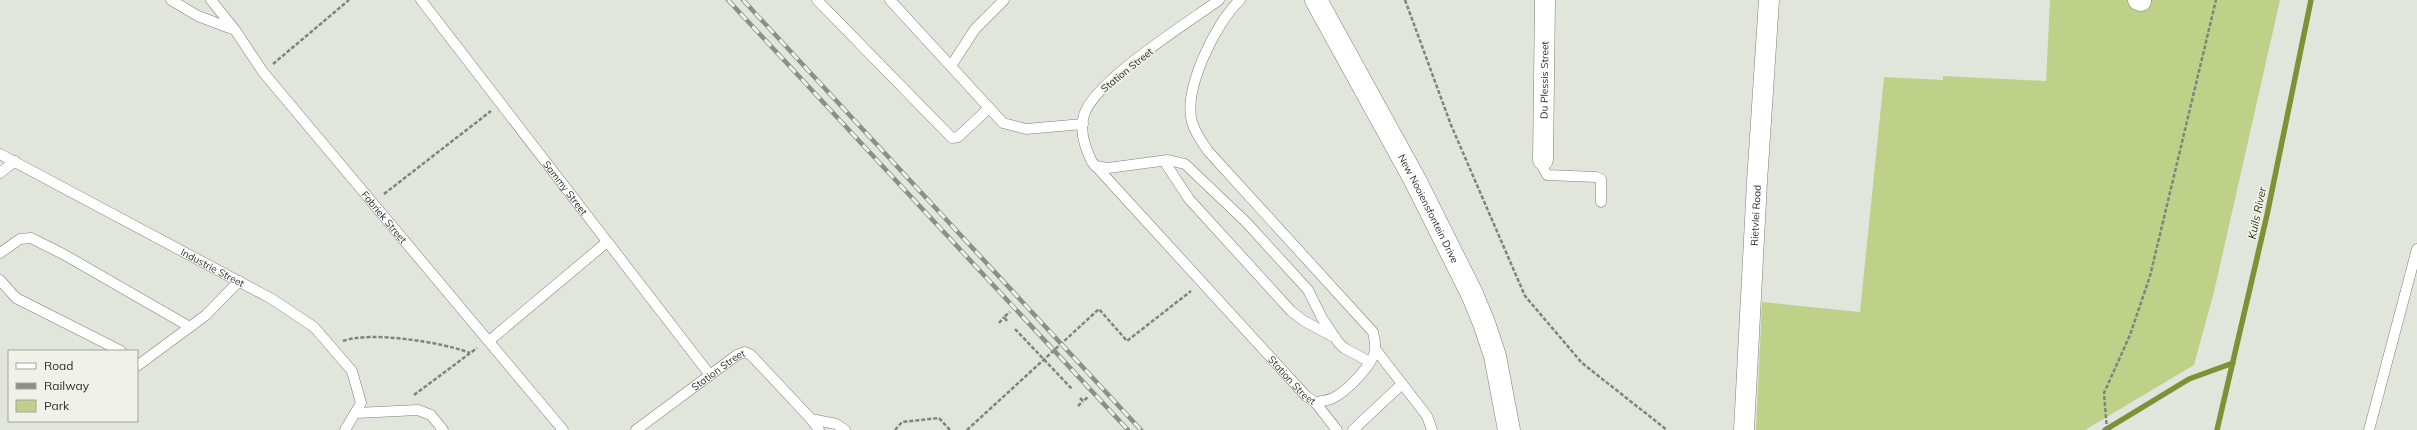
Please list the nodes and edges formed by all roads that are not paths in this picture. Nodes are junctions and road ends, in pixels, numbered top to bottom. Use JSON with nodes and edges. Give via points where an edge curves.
{"nodes":[{"id":1,"x":171,"y":0,"type":"edge"},
{"id":2,"x":211,"y":0,"type":"edge"},
{"id":3,"x":421,"y":0,"type":"edge"},
{"id":4,"x":817,"y":0,"type":"edge"},
{"id":5,"x":890,"y":0,"type":"edge"},
{"id":6,"x":1004,"y":0,"type":"edge"},
{"id":7,"x":1219,"y":0,"type":"edge"},
{"id":8,"x":1240,"y":0,"type":"edge"},
{"id":9,"x":1316,"y":0,"type":"edge"},
{"id":10,"x":1545,"y":0,"type":"edge"},
{"id":11,"x":1770,"y":0,"type":"edge"},
{"id":12,"x":235,"y":30,"type":"junction"},
{"id":13,"x":950,"y":66,"type":"junction"},
{"id":14,"x":989,"y":108,"type":"junction"},
{"id":15,"x":1083,"y":124,"type":"junction"},
{"id":16,"x":0,"y":154,"type":"edge"},
{"id":17,"x":1164,"y":160,"type":"junction"},
{"id":18,"x":1543,"y":160,"type":"joint"},
{"id":19,"x":15,"y":161,"type":"junction"},
{"id":20,"x":1095,"y":166,"type":"junction"},
{"id":21,"x":0,"y":173,"type":"edge"},
{"id":22,"x":1601,"y":202,"type":"dead end"},
{"id":23,"x":607,"y":242,"type":"junction"},
{"id":24,"x":2417,"y":249,"type":"edge"},
{"id":25,"x":0,"y":253,"type":"edge"},
{"id":26,"x":0,"y":280,"type":"edge"},
{"id":27,"x":238,"y":281,"type":"junction"},
{"id":28,"x":190,"y":327,"type":"junction"},
{"id":29,"x":1334,"y":337,"type":"junction"},
{"id":30,"x":489,"y":341,"type":"junction"},
{"id":31,"x":119,"y":350,"type":"edge"},
{"id":32,"x":1376,"y":350,"type":"junction"},
{"id":33,"x":1370,"y":362,"type":"junction"},
{"id":34,"x":139,"y":363,"type":"edge"},
{"id":35,"x":710,"y":375,"type":"junction"},
{"id":36,"x":1402,"y":384,"type":"junction"},
{"id":37,"x":1315,"y":402,"type":"junction"},
{"id":38,"x":356,"y":413,"type":"junction"},
{"id":39,"x":811,"y":419,"type":"junction"},
{"id":40,"x":1430,"y":429,"type":"edge"},
{"id":41,"x":345,"y":430,"type":"edge"},
{"id":42,"x":443,"y":430,"type":"edge"},
{"id":43,"x":563,"y":430,"type":"edge"},
{"id":44,"x":636,"y":430,"type":"edge"},
{"id":45,"x":819,"y":430,"type":"edge"},
{"id":46,"x":845,"y":430,"type":"edge"},
{"id":47,"x":1337,"y":430,"type":"edge"},
{"id":48,"x":1353,"y":430,"type":"edge"},
{"id":49,"x":1509,"y":430,"type":"edge"},
{"id":50,"x":1744,"y":430,"type":"edge"},
{"id":51,"x":2369,"y":430,"type":"edge"}],
"edges":[{"from":1,"to":12,"type":"lane","via":[[198,16]]},
{"from":2,"to":12,"type":"lane","name":"Fabriek Street"},
{"from":3,"to":23,"type":"lane","name":"Sammy Street"},
{"from":4,"to":14,"type":"lane","via":[[952,138],[958,138]]},
{"from":5,"to":13,"type":"lane"},
{"from":6,"to":13,"type":"lane","via":[[975,29]]},
{"from":7,"to":15,"type":"lane","name":"Station Street","via":[[1107,84],[1091,102],[1084,115]]},
{"from":8,"to":32,"type":"lane","via":[[1220,27],[1195,79],[1190,98],[1192,121],[1196,132],[1208,151],[1373,332]]},
{"from":9,"to":49,"type":"street","name":"New Nooiensfontein Drive","via":[[1415,180],[1472,294],[1494,356]]},
{"from":10,"to":18,"type":"street","name":"Du Plessis Street"},
{"from":11,"to":50,"type":"street","name":"Rietvlei Road","via":[[1756,190]]},
{"from":12,"to":30,"type":"lane","name":"Fabriek Street","via":[[264,72]]},
{"from":13,"to":14,"type":"lane"},
{"from":14,"to":15,"type":"lane","via":[[1003,123],[1020,129]]},
{"from":15,"to":20,"type":"lane","name":"Station Street","via":[[1085,147]]},
{"from":16,"to":19,"type":"lane","name":"Industrie Street"},
{"from":17,"to":20,"type":"lane","via":[[1108,168]]},
{"from":17,"to":29,"type":"lane","via":[[1189,199],[1291,311]]},
{"from":17,"to":29,"type":"lane","via":[[1185,164],[1246,222],[1308,290]]},
{"from":18,"to":22,"type":"lane","via":[[1547,175],[1601,179]]},
{"from":19,"to":21,"type":"lane"},
{"from":19,"to":27,"type":"lane","name":"Industrie Street"},
{"from":20,"to":37,"type":"lane","name":"Station Street","via":[[1306,396]]},
{"from":23,"to":30,"type":"lane"},
{"from":23,"to":35,"type":"lane","name":"Sammy Street"},
{"from":24,"to":51,"type":"lane"},
{"from":25,"to":28,"type":"lane","via":[[20,238],[31,238]]},
{"from":26,"to":31,"type":"lane","via":[[16,298]]},
{"from":27,"to":28,"type":"lane","via":[[206,315]]},
{"from":27,"to":38,"type":"lane","name":"Industrie Street","via":[[272,299],[314,327],[331,345],[352,371],[361,403]]},
{"from":28,"to":34,"type":"lane"},
{"from":29,"to":33,"type":"lane","via":[[1344,348]]},
{"from":30,"to":43,"type":"lane","name":"Fabriek Street"},
{"from":32,"to":33,"type":"lane","name":"Station Street"},
{"from":32,"to":36,"type":"lane"},
{"from":33,"to":37,"type":"lane","name":"Station Street","via":[[1359,377],[1340,393],[1333,398]]},
{"from":35,"to":39,"type":"lane","name":"Station Street","via":[[736,355],[745,352],[751,355]]},
{"from":35,"to":44,"type":"lane","name":"Station Street"},
{"from":36,"to":40,"type":"lane","via":[[1427,416]]},
{"from":36,"to":48,"type":"lane"},
{"from":37,"to":47,"type":"lane"},
{"from":38,"to":41,"type":"lane","name":"Industrie Street"},
{"from":38,"to":42,"type":"lane","via":[[394,410],[424,412],[431,415]]},
{"from":39,"to":45,"type":"lane","name":"Station Street"},
{"from":39,"to":46,"type":"lane","via":[[836,424]]}]}
